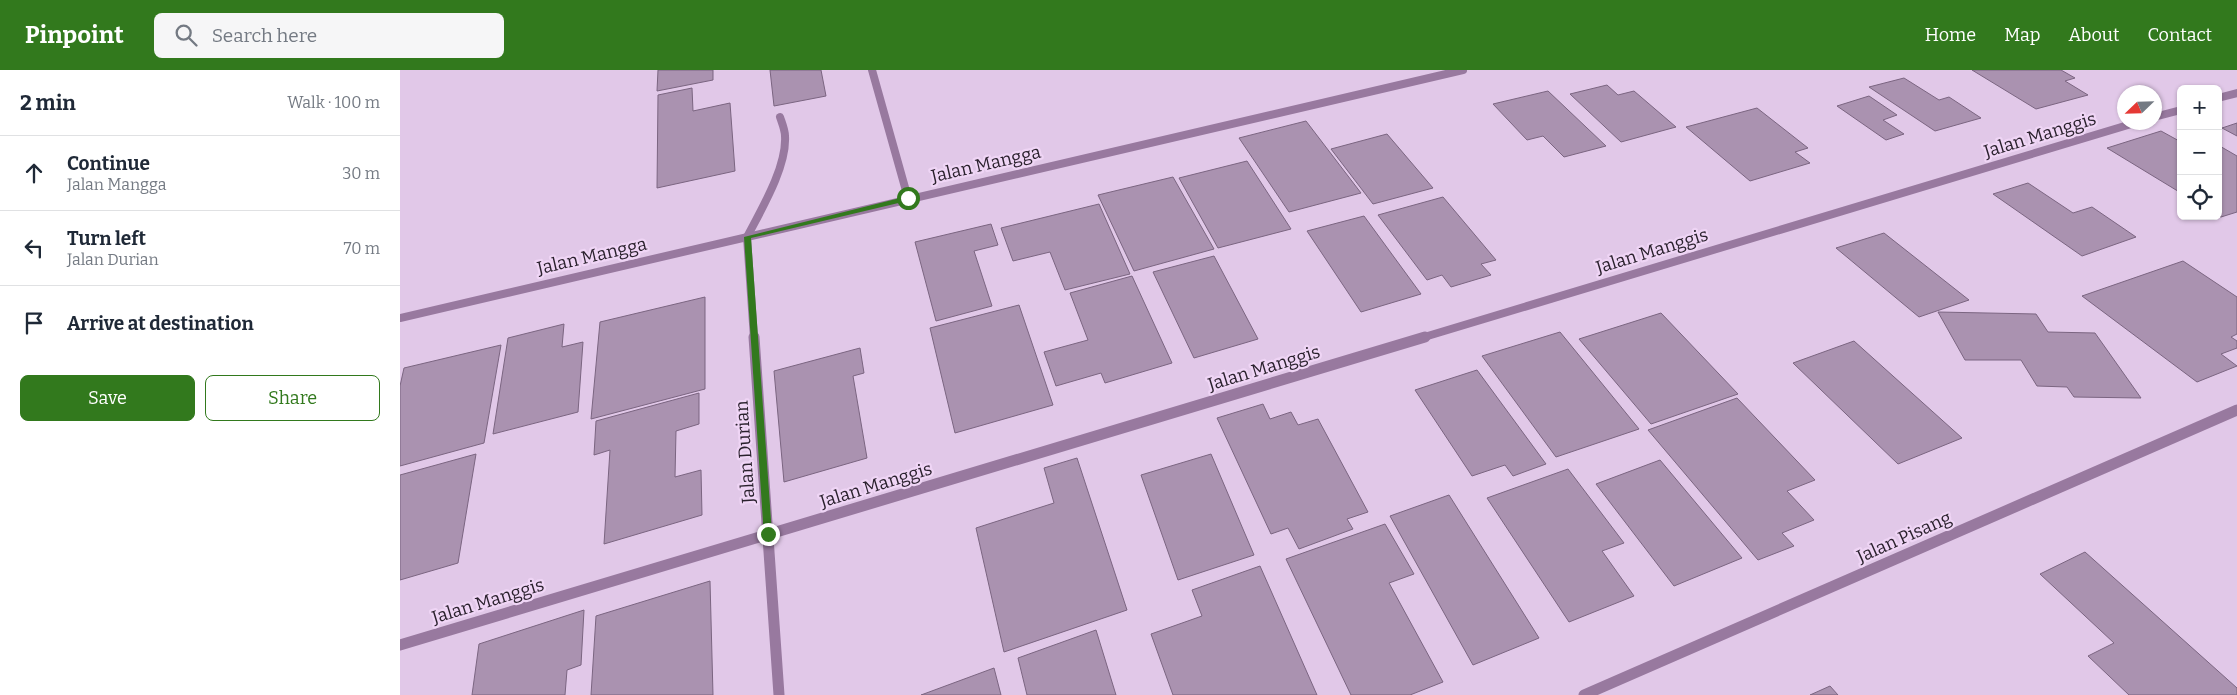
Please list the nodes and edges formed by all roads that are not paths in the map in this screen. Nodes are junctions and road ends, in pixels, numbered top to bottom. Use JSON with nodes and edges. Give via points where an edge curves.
{"nodes":[{"id":1,"x":872,"y":70,"type":"edge"},
{"id":2,"x":1463,"y":70,"type":"edge"},
{"id":3,"x":2237,"y":93,"type":"edge"},
{"id":4,"x":2222,"y":97,"type":"edge"},
{"id":5,"x":2177,"y":111,"type":"edge"},
{"id":6,"x":2162,"y":115,"type":"edge"},
{"id":7,"x":780,"y":117,"type":"dead end"},
{"id":8,"x":2117,"y":128,"type":"edge"},
{"id":9,"x":908,"y":198,"type":"junction"},
{"id":10,"x":747,"y":237,"type":"junction"},
{"id":11,"x":400,"y":318,"type":"edge"},
{"id":12,"x":2237,"y":410,"type":"edge"},
{"id":13,"x":768,"y":534,"type":"junction"},
{"id":14,"x":400,"y":645,"type":"edge"},
{"id":15,"x":779,"y":695,"type":"edge"},
{"id":16,"x":1584,"y":695,"type":"edge"}],
"edges":[{"from":1,"to":9,"type":"street"},
{"from":2,"to":9,"type":"street","name":"Jalan Mangga"},
{"from":3,"to":4,"type":"street"},
{"from":5,"to":6,"type":"street"},
{"from":7,"to":10,"type":"street","via":[[785,136],[780,160],[768,199]]},
{"from":8,"to":13,"type":"street","name":"Jalan Manggis"},
{"from":9,"to":10,"type":"street","name":"Jalan Mangga"},
{"from":10,"to":11,"type":"street","name":"Jalan Mangga"},
{"from":10,"to":13,"type":"street","name":"Jalan Durian"},
{"from":12,"to":16,"type":"street","name":"Jalan Pisang"},
{"from":13,"to":14,"type":"street","name":"Jalan Manggis"},
{"from":13,"to":15,"type":"street","name":"Jalan Durian"}]}
